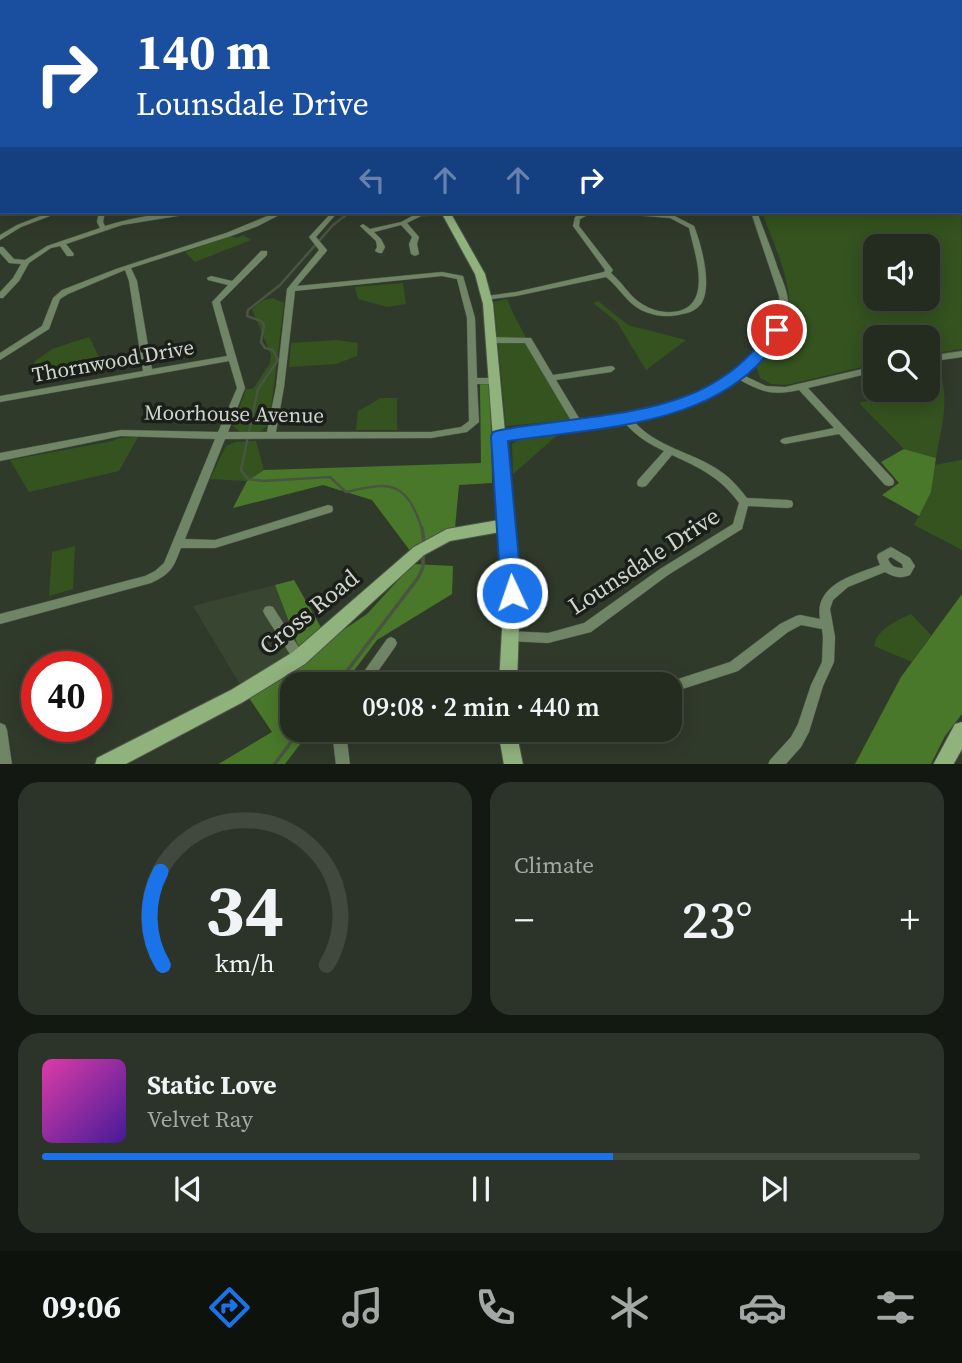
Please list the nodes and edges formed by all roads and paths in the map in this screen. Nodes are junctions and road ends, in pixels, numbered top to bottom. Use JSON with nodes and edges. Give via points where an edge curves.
{"nodes":[{"id":1,"x":102,"y":214,"type":"edge"},
{"id":2,"x":179,"y":214,"type":"edge"},
{"id":3,"x":278,"y":214,"type":"edge"},
{"id":4,"x":333,"y":214,"type":"edge"},
{"id":5,"x":420,"y":214,"type":"edge"},
{"id":6,"x":446,"y":214,"type":"edge"},
{"id":7,"x":586,"y":214,"type":"edge"},
{"id":8,"x":646,"y":214,"type":"edge"},
{"id":9,"x":755,"y":214,"type":"edge"},
{"id":10,"x":48,"y":215,"type":"dead end"},
{"id":11,"x":152,"y":219,"type":"junction"},
{"id":12,"x":403,"y":223,"type":"junction"},
{"id":13,"x":103,"y":228,"type":"junction"},
{"id":14,"x":150,"y":229,"type":"dead end"},
{"id":15,"x":416,"y":237,"type":"junction"},
{"id":16,"x":426,"y":237,"type":"dead end"},
{"id":17,"x":0,"y":239,"type":"edge"},
{"id":18,"x":61,"y":242,"type":"junction"},
{"id":19,"x":0,"y":249,"type":"edge"},
{"id":20,"x":379,"y":251,"type":"dead end"},
{"id":21,"x":264,"y":253,"type":"dead end"},
{"id":22,"x":70,"y":254,"type":"dead end"},
{"id":23,"x":415,"y":254,"type":"dead end"},
{"id":24,"x":26,"y":262,"type":"junction"},
{"id":25,"x":128,"y":269,"type":"junction"},
{"id":26,"x":607,"y":274,"type":"junction"},
{"id":27,"x":211,"y":278,"type":"dead end"},
{"id":28,"x":463,"y":283,"type":"joint"},
{"id":29,"x":233,"y":284,"type":"junction"},
{"id":30,"x":291,"y":289,"type":"junction"},
{"id":31,"x":0,"y":296,"type":"edge"},
{"id":32,"x":487,"y":298,"type":"junction"},
{"id":33,"x":493,"y":340,"type":"junction"},
{"id":34,"x":0,"y":357,"type":"edge"},
{"id":35,"x":960,"y":357,"type":"edge"},
{"id":36,"x":231,"y":358,"type":"junction"},
{"id":37,"x":940,"y":358,"type":"edge"},
{"id":38,"x":611,"y":369,"type":"dead end"},
{"id":39,"x":863,"y":372,"type":"edge"},
{"id":40,"x":148,"y":373,"type":"junction"},
{"id":41,"x":737,"y":375,"type":"junction"},
{"id":42,"x":551,"y":378,"type":"junction"},
{"id":43,"x":473,"y":381,"type":"junction"},
{"id":44,"x":495,"y":381,"type":"junction"},
{"id":45,"x":802,"y":387,"type":"junction"},
{"id":46,"x":0,"y":399,"type":"edge"},
{"id":47,"x":632,"y":417,"type":"junction"},
{"id":48,"x":579,"y":426,"type":"junction"},
{"id":49,"x":469,"y":428,"type":"joint"},
{"id":50,"x":841,"y":430,"type":"junction"},
{"id":51,"x":271,"y":435,"type":"junction"},
{"id":52,"x":223,"y":436,"type":"junction"},
{"id":53,"x":499,"y":436,"type":"junction"},
{"id":54,"x":785,"y":442,"type":"dead end"},
{"id":55,"x":671,"y":450,"type":"junction"},
{"id":56,"x":0,"y":457,"type":"edge"},
{"id":57,"x":889,"y":482,"type":"dead end"},
{"id":58,"x":642,"y":483,"type":"dead end"},
{"id":59,"x":744,"y":502,"type":"junction"},
{"id":60,"x":788,"y":504,"type":"dead end"},
{"id":61,"x":328,"y":509,"type":"dead end"},
{"id":62,"x":507,"y":525,"type":"junction"},
{"id":63,"x":178,"y":543,"type":"junction"},
{"id":64,"x":886,"y":566,"type":"dead end"},
{"id":65,"x":269,"y":611,"type":"dead end"},
{"id":66,"x":0,"y":619,"type":"edge"},
{"id":67,"x":827,"y":625,"type":"junction"},
{"id":68,"x":508,"y":636,"type":"junction"},
{"id":69,"x":391,"y":643,"type":"dead end"},
{"id":70,"x":299,"y":658,"type":"junction"},
{"id":71,"x":370,"y":672,"type":"edge"},
{"id":72,"x":508,"y":672,"type":"edge"},
{"id":73,"x":682,"y":683,"type":"edge"},
{"id":74,"x":0,"y":730,"type":"edge"},
{"id":75,"x":962,"y":731,"type":"edge"},
{"id":76,"x":340,"y":742,"type":"edge"},
{"id":77,"x":510,"y":742,"type":"edge"},
{"id":78,"x":5,"y":764,"type":"edge"},
{"id":79,"x":106,"y":764,"type":"edge"},
{"id":80,"x":343,"y":764,"type":"edge"},
{"id":81,"x":514,"y":764,"type":"edge"},
{"id":82,"x":776,"y":764,"type":"edge"},
{"id":83,"x":943,"y":764,"type":"edge"}],
"edges":[{"from":1,"to":13,"type":"street"},
{"from":2,"to":11,"type":"street"},
{"from":3,"to":25,"type":"street","via":[[250,228]]},
{"from":4,"to":30,"type":"street","via":[[313,234],[319,257]]},
{"from":5,"to":12,"type":"street"},
{"from":6,"to":32,"type":"street","via":[[462,238]]},
{"from":7,"to":26,"type":"street","via":[[577,218],[576,226],[609,270]]},
{"from":8,"to":26,"type":"street","via":[[671,216],[692,227],[703,284],[698,304],[661,314],[637,304]]},
{"from":9,"to":41,"type":"street","via":[[784,302],[777,330],[767,346]]},
{"from":10,"to":17,"type":"street"},
{"from":11,"to":13,"type":"street"},
{"from":11,"to":14,"type":"street"},
{"from":12,"to":15,"type":"street"},
{"from":12,"to":20,"type":"street","via":[[366,229],[379,240]]},
{"from":13,"to":18,"type":"street"},
{"from":15,"to":16,"type":"street"},
{"from":15,"to":23,"type":"street"},
{"from":18,"to":22,"type":"street"},
{"from":18,"to":24,"type":"street"},
{"from":19,"to":24,"type":"street","via":[[12,261]]},
{"from":21,"to":29,"type":"street"},
{"from":24,"to":31,"type":"street"},
{"from":25,"to":34,"type":"street","via":[[65,292],[57,299],[46,327]]},
{"from":25,"to":40,"type":"street"},
{"from":26,"to":32,"type":"street"},
{"from":27,"to":29,"type":"street"},
{"from":28,"to":30,"type":"street","via":[[442,274]]},
{"from":28,"to":43,"type":"street","via":[[471,318]]},
{"from":29,"to":36,"type":"street","via":[[215,307]]},
{"from":30,"to":51,"type":"street"},
{"from":32,"to":33,"type":"street"},
{"from":33,"to":42,"type":"street","via":[[528,340]]},
{"from":33,"to":44,"type":"street"},
{"from":35,"to":37,"type":"street"},
{"from":36,"to":40,"type":"street","name":"Thornwood Drive"},
{"from":36,"to":52,"type":"street","via":[[241,388]]},
{"from":38,"to":42,"type":"street"},
{"from":39,"to":45,"type":"street"},
{"from":40,"to":46,"type":"street","name":"Thornwood Drive"},
{"from":41,"to":45,"type":"street","via":[[774,390]]},
{"from":41,"to":47,"type":"street","via":[[689,403]]},
{"from":42,"to":48,"type":"street"},
{"from":43,"to":44,"type":"street"},
{"from":43,"to":49,"type":"street","via":[[474,422]]},
{"from":44,"to":53,"type":"street"},
{"from":45,"to":50,"type":"street"},
{"from":47,"to":48,"type":"street"},
{"from":47,"to":55,"type":"street","name":"Lounsdale Drive","via":[[637,431]]},
{"from":48,"to":53,"type":"street"},
{"from":49,"to":51,"type":"street","name":"Moorhouse Avenue","via":[[431,435]]},
{"from":50,"to":54,"type":"street"},
{"from":50,"to":57,"type":"street"},
{"from":51,"to":52,"type":"street","name":"Moorhouse Avenue"},
{"from":52,"to":56,"type":"street","name":"Moorhouse Avenue","via":[[121,432]]},
{"from":52,"to":63,"type":"street"},
{"from":53,"to":62,"type":"street"},
{"from":55,"to":58,"type":"street"},
{"from":55,"to":59,"type":"street","name":"Lounsdale Drive","via":[[721,475]]},
{"from":59,"to":60,"type":"street","name":"Lounsdale Drive"},
{"from":59,"to":68,"type":"street","name":"Lounsdale Drive","via":[[738,526],[729,534],[664,572],[587,628],[548,638]]},
{"from":61,"to":63,"type":"street","via":[[215,544]]},
{"from":62,"to":68,"type":"street","via":[[512,593]]},
{"from":62,"to":70,"type":"street","name":"Cross Road","via":[[447,535],[419,551]]},
{"from":63,"to":66,"type":"street","via":[[168,566],[153,578]]},
{"from":64,"to":67,"type":"street","via":[[844,584],[828,597],[824,609]]},
{"from":65,"to":70,"type":"street"},
{"from":67,"to":73,"type":"street","via":[[800,620],[734,667]]},
{"from":67,"to":82,"type":"street","via":[[828,662],[804,727]]},
{"from":68,"to":72,"type":"street"},
{"from":69,"to":71,"type":"street"},
{"from":70,"to":79,"type":"street","name":"Cross Road"},
{"from":74,"to":78,"type":"street"},
{"from":75,"to":83,"type":"street"},
{"from":76,"to":80,"type":"street"},
{"from":77,"to":81,"type":"street"}]}
